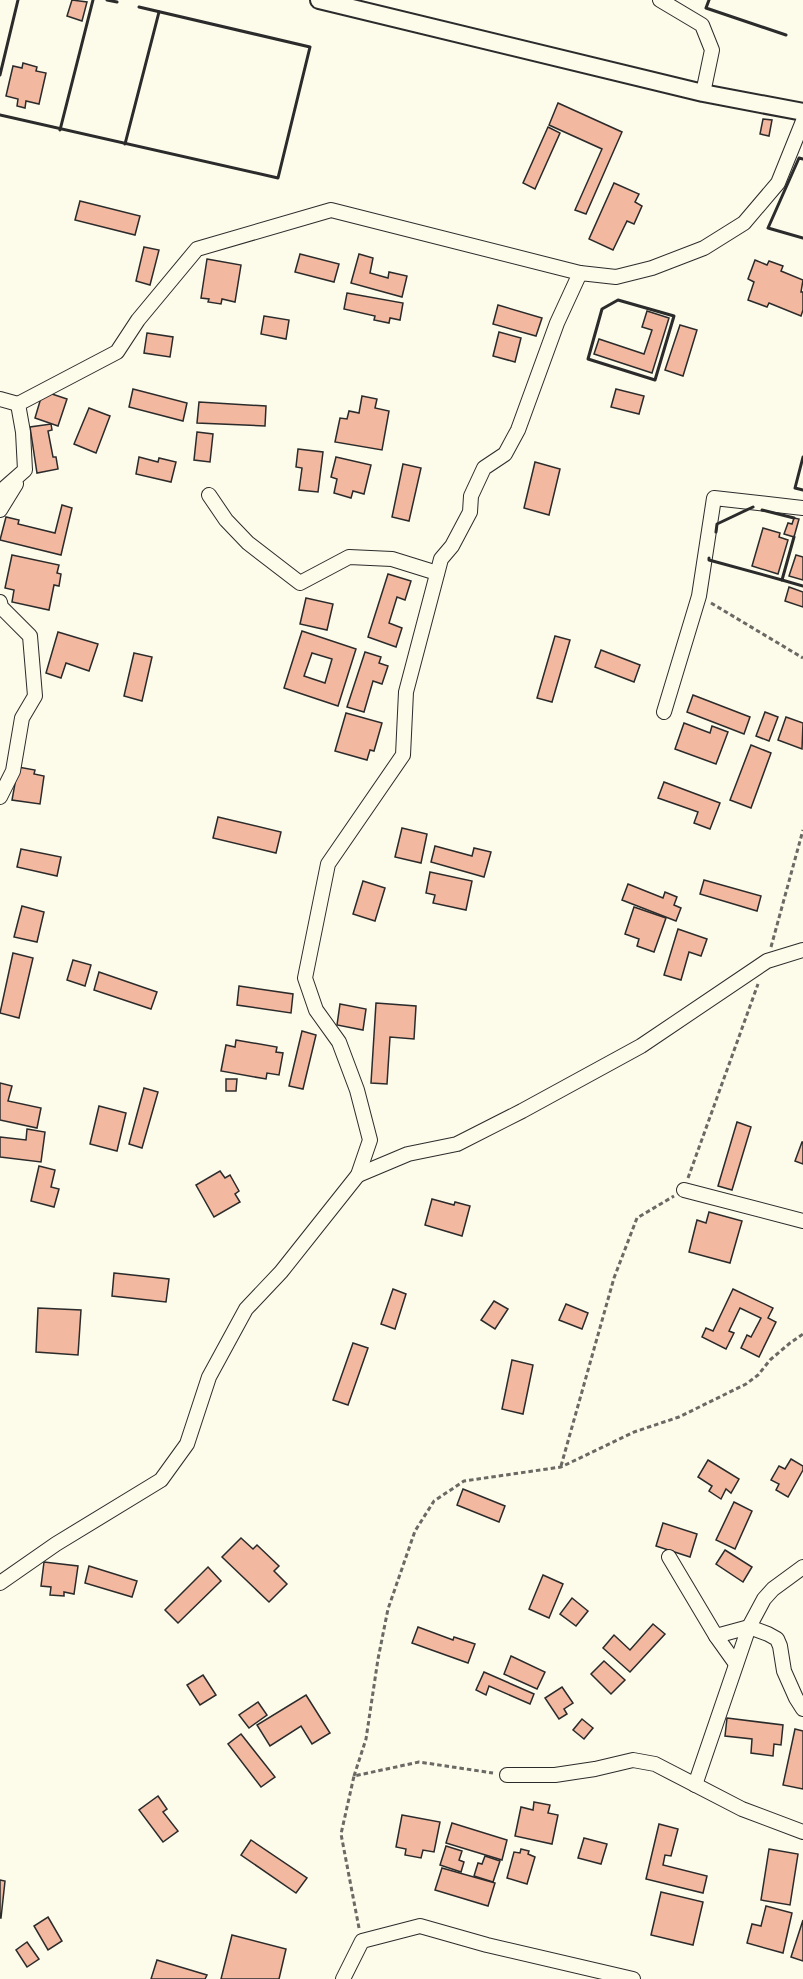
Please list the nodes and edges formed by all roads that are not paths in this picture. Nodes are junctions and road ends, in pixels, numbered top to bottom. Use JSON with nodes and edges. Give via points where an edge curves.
{"nodes":[{"id":1,"x":319,"y":0,"type":"edge"},
{"id":2,"x":660,"y":0,"type":"edge"},
{"id":3,"x":703,"y":93,"type":"junction"},
{"id":4,"x":803,"y":112,"type":"edge"},
{"id":5,"x":803,"y":121,"type":"edge"},
{"id":6,"x":580,"y":273,"type":"junction"},
{"id":7,"x":0,"y":399,"type":"edge"},
{"id":8,"x":18,"y":404,"type":"junction"},
{"id":9,"x":25,"y":470,"type":"junction"},
{"id":10,"x":0,"y":492,"type":"edge"},
{"id":11,"x":209,"y":495,"type":"dead end"},
{"id":12,"x":803,"y":508,"type":"edge"},
{"id":13,"x":0,"y":510,"type":"edge"},
{"id":14,"x":436,"y":573,"type":"junction"},
{"id":15,"x":0,"y":602,"type":"edge"},
{"id":16,"x":664,"y":712,"type":"dead end"},
{"id":17,"x":0,"y":797,"type":"edge"},
{"id":18,"x":803,"y":950,"type":"edge"},
{"id":19,"x":358,"y":1175,"type":"junction"},
{"id":20,"x":684,"y":1190,"type":"road end"},
{"id":21,"x":803,"y":1221,"type":"edge"},
{"id":22,"x":669,"y":1557,"type":"dead end"},
{"id":23,"x":803,"y":1568,"type":"edge"},
{"id":24,"x":0,"y":1582,"type":"edge"},
{"id":25,"x":749,"y":1627,"type":"junction"},
{"id":26,"x":716,"y":1636,"type":"junction"},
{"id":27,"x":736,"y":1664,"type":"junction"},
{"id":28,"x":803,"y":1709,"type":"edge"},
{"id":29,"x":507,"y":1776,"type":"road end"},
{"id":30,"x":695,"y":1785,"type":"junction"},
{"id":31,"x":803,"y":1832,"type":"edge"},
{"id":32,"x":344,"y":1979,"type":"edge"},
{"id":33,"x":633,"y":1979,"type":"edge"}],
"edges":[{"from":1,"to":3,"type":"street"},
{"from":2,"to":3,"type":"street","via":[[702,25],[712,50]]},
{"from":3,"to":4,"type":"street"},
{"from":5,"to":6,"type":"street","via":[[778,183],[744,223],[704,248],[652,268],[616,278]]},
{"from":6,"to":8,"type":"street","via":[[331,210],[197,249],[138,320],[117,352]]},
{"from":6,"to":14,"type":"street","via":[[557,323],[518,430],[506,454],[484,468],[471,496],[470,512]]},
{"from":7,"to":8,"type":"street"},
{"from":8,"to":9,"type":"street"},
{"from":9,"to":10,"type":"street"},
{"from":9,"to":13,"type":"street"},
{"from":11,"to":14,"type":"street","via":[[248,543],[300,583],[349,556],[392,559]]},
{"from":12,"to":16,"type":"street","via":[[714,498],[699,596]]},
{"from":14,"to":19,"type":"street","via":[[406,692],[403,755],[328,864],[305,978],[316,1010],[339,1042],[357,1090],[370,1140]]},
{"from":15,"to":17,"type":"street","via":[[30,636],[35,696],[22,718],[13,771]]},
{"from":18,"to":19,"type":"street","via":[[767,961],[641,1046],[457,1144],[408,1154]]},
{"from":19,"to":24,"type":"street","via":[[281,1272],[246,1309],[209,1377],[187,1444],[161,1480]]},
{"from":20,"to":21,"type":"street"},
{"from":22,"to":26,"type":"street"},
{"from":23,"to":25,"type":"street","via":[[768,1594]]},
{"from":25,"to":26,"type":"street"},
{"from":25,"to":27,"type":"street"},
{"from":25,"to":28,"type":"street","via":[[777,1639],[784,1671]]},
{"from":26,"to":27,"type":"street"},
{"from":27,"to":30,"type":"street"},
{"from":29,"to":30,"type":"street","via":[[555,1775],[633,1760],[655,1764]]},
{"from":30,"to":31,"type":"street","via":[[742,1809]]},
{"from":32,"to":33,"type":"street","via":[[362,1941],[420,1926]]}]}
